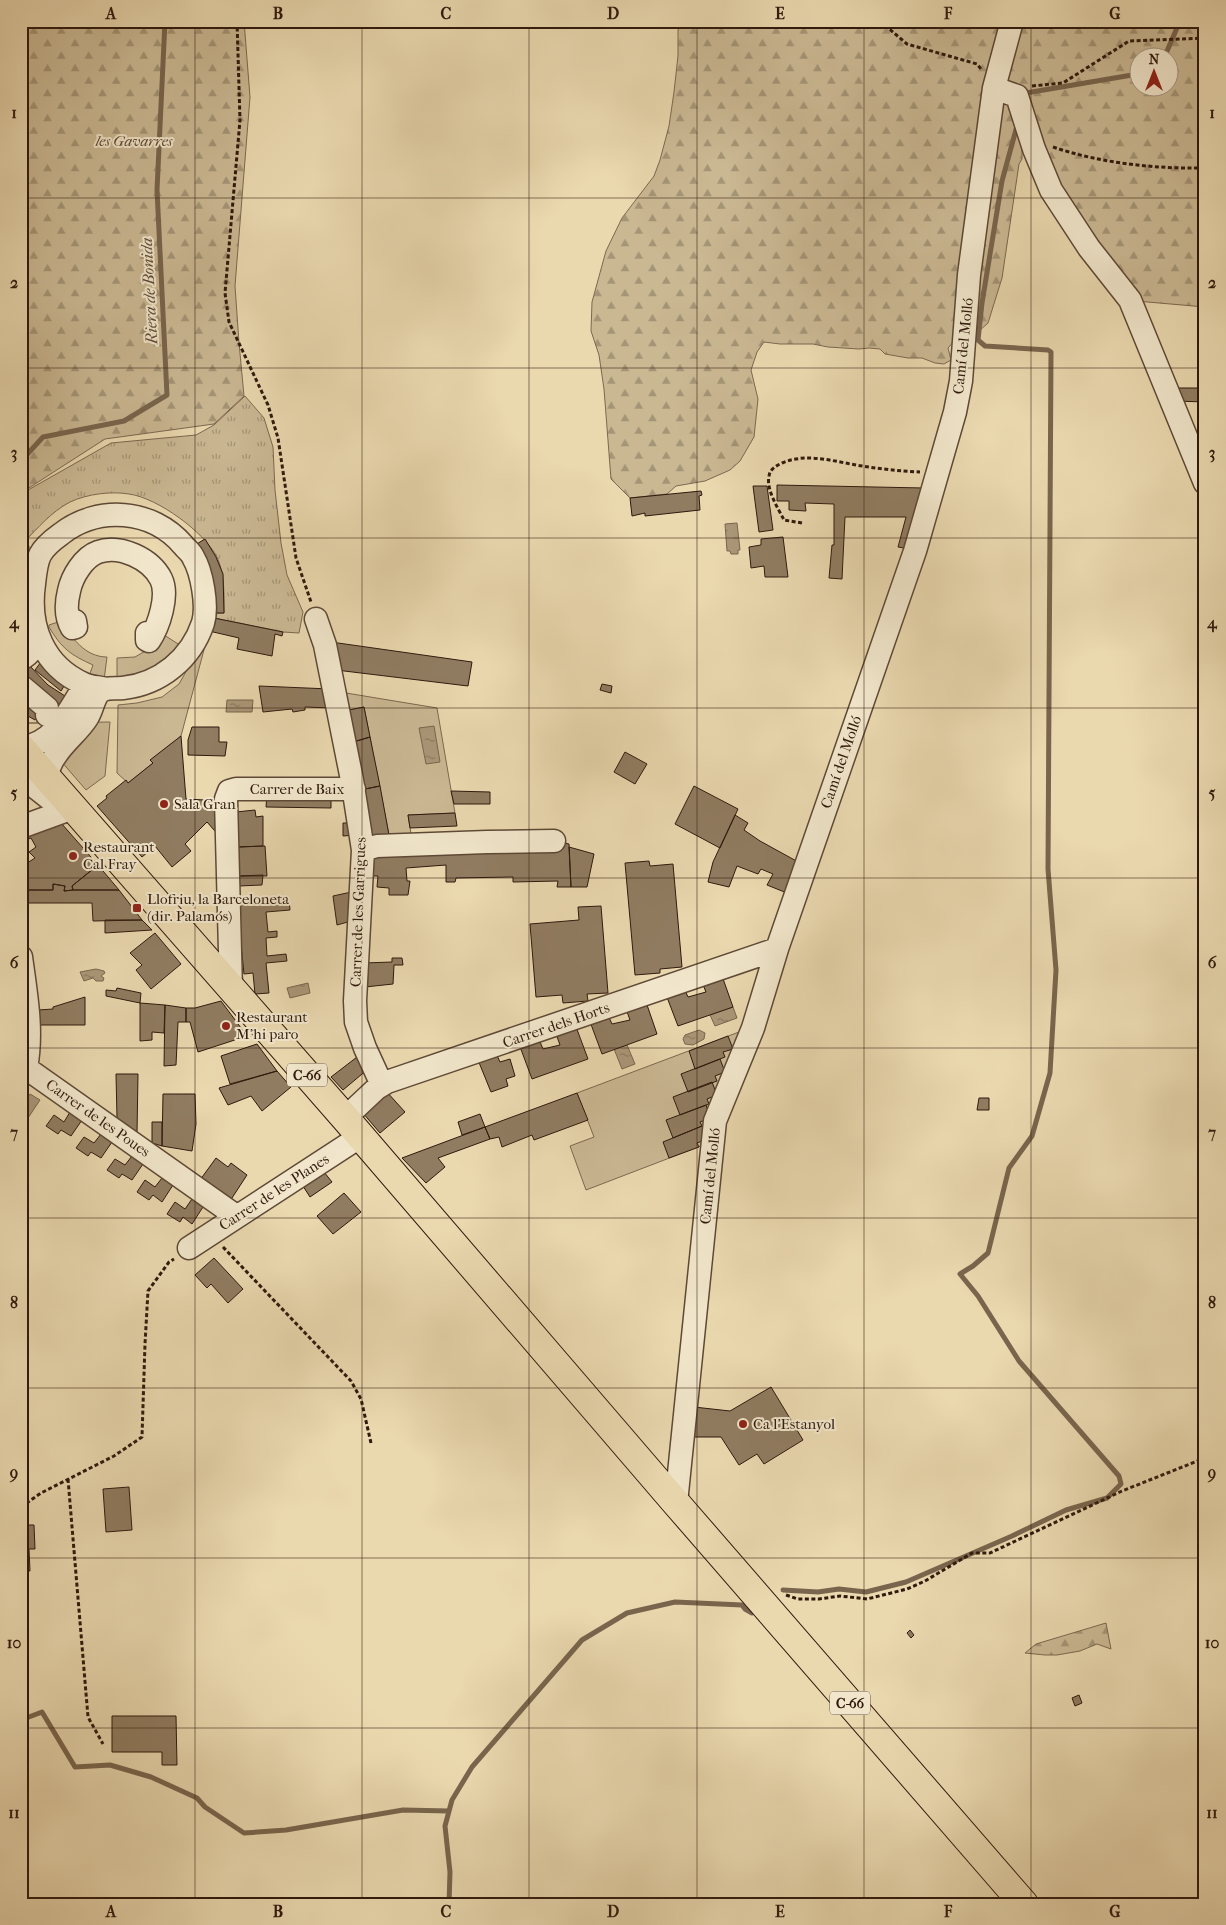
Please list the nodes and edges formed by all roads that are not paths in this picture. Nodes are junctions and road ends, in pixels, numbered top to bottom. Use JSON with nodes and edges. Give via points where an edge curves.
{"nodes":[{"id":1,"x":1012,"y":21,"type":"edge"},
{"id":2,"x":994,"y":88,"type":"junction"},
{"id":3,"x":1205,"y":484,"type":"edge"},
{"id":4,"x":316,"y":619,"type":"road end"},
{"id":5,"x":75,"y":621,"type":"dead end"},
{"id":6,"x":147,"y":633,"type":"dead end"},
{"id":7,"x":37,"y":636,"type":"junction"},
{"id":8,"x":21,"y":659,"type":"edge"},
{"id":9,"x":21,"y":686,"type":"edge"},
{"id":10,"x":95,"y":687,"type":"junction"},
{"id":11,"x":47,"y":715,"type":"dead end"},
{"id":12,"x":21,"y":747,"type":"edge"},
{"id":13,"x":34,"y":775,"type":"edge"},
{"id":14,"x":354,"y":789,"type":"junction"},
{"id":15,"x":67,"y":807,"type":"junction"},
{"id":16,"x":21,"y":820,"type":"edge"},
{"id":17,"x":21,"y":827,"type":"edge"},
{"id":18,"x":554,"y":841,"type":"dead end"},
{"id":19,"x":363,"y":850,"type":"junction"},
{"id":20,"x":777,"y":949,"type":"junction"},
{"id":21,"x":21,"y":957,"type":"edge"},
{"id":22,"x":231,"y":990,"type":"junction"},
{"id":23,"x":26,"y":1027,"type":"edge"},
{"id":24,"x":382,"y":1085,"type":"junction"},
{"id":25,"x":353,"y":1127,"type":"junction"},
{"id":26,"x":236,"y":1216,"type":"junction"},
{"id":27,"x":189,"y":1248,"type":"road end"},
{"id":28,"x":676,"y":1503,"type":"junction"},
{"id":29,"x":1024,"y":1904,"type":"edge"}],
"edges":[{"from":1,"to":2,"type":"street","name":"Camí del Molló"},
{"from":2,"to":3,"type":"street","via":[[1017,96],[1051,190],[1130,300]]},
{"from":2,"to":20,"type":"street","name":"Camí del Molló","via":[[969,275],[961,381],[938,473],[915,551]]},
{"from":4,"to":14,"type":"street","name":"Carrer de les Garrigues","via":[[325,645]]},
{"from":5,"to":6,"type":"street","via":[[76,627],[72,628],[67,608],[70,585],[83,563],[98,552],[133,554],[151,564],[162,580],[163,606],[150,641]]},
{"from":7,"to":8,"type":"street","via":[[34,648]]},
{"from":7,"to":10,"type":"street","via":[[48,656],[67,675]]},
{"from":7,"to":10,"type":"street","via":[[31,601],[40,554],[74,524],[96,516],[119,514],[144,519],[174,534],[193,556],[199,571],[204,597],[203,621],[197,635],[186,655],[167,673],[124,688]]},
{"from":9,"to":11,"type":"street","via":[[47,708]]},
{"from":10,"to":12,"type":"street","via":[[71,708],[53,732],[36,744]]},
{"from":10,"to":13,"type":"street","via":[[98,694],[80,729]]},
{"from":12,"to":13,"type":"main road","number":"C-66"},
{"from":13,"to":15,"type":"main road","number":"C-66"},
{"from":14,"to":19,"type":"street","name":"Carrer de les Garrigues"},
{"from":14,"to":22,"type":"street","name":"Carrer de Baix","via":[[236,789],[229,792],[226,799]]},
{"from":15,"to":16,"type":"street"},
{"from":15,"to":17,"type":"street"},
{"from":15,"to":22,"type":"main road","number":"C-66"},
{"from":18,"to":19,"type":"street","via":[[377,846]]},
{"from":19,"to":24,"type":"street","name":"Carrer de les Garrigues","via":[[356,1022]]},
{"from":20,"to":24,"type":"street","name":"Carrer dels Horts"},
{"from":20,"to":28,"type":"street","name":"Camí del Molló","via":[[753,1028],[715,1121]]},
{"from":21,"to":23,"type":"street","name":"Carrer de les Poues"},
{"from":22,"to":25,"type":"main road","number":"C-66"},
{"from":23,"to":26,"type":"street","name":"Carrer de les Poues","via":[[29,1052],[26,1068]]},
{"from":24,"to":25,"type":"street","name":"Carrer dels Horts"},
{"from":25,"to":26,"type":"street","name":"Carrer de les Planes"},
{"from":25,"to":28,"type":"main road","number":"C-66"},
{"from":26,"to":27,"type":"street","name":"Carrer de les Planes"},
{"from":28,"to":29,"type":"main road","number":"C-66"}]}
